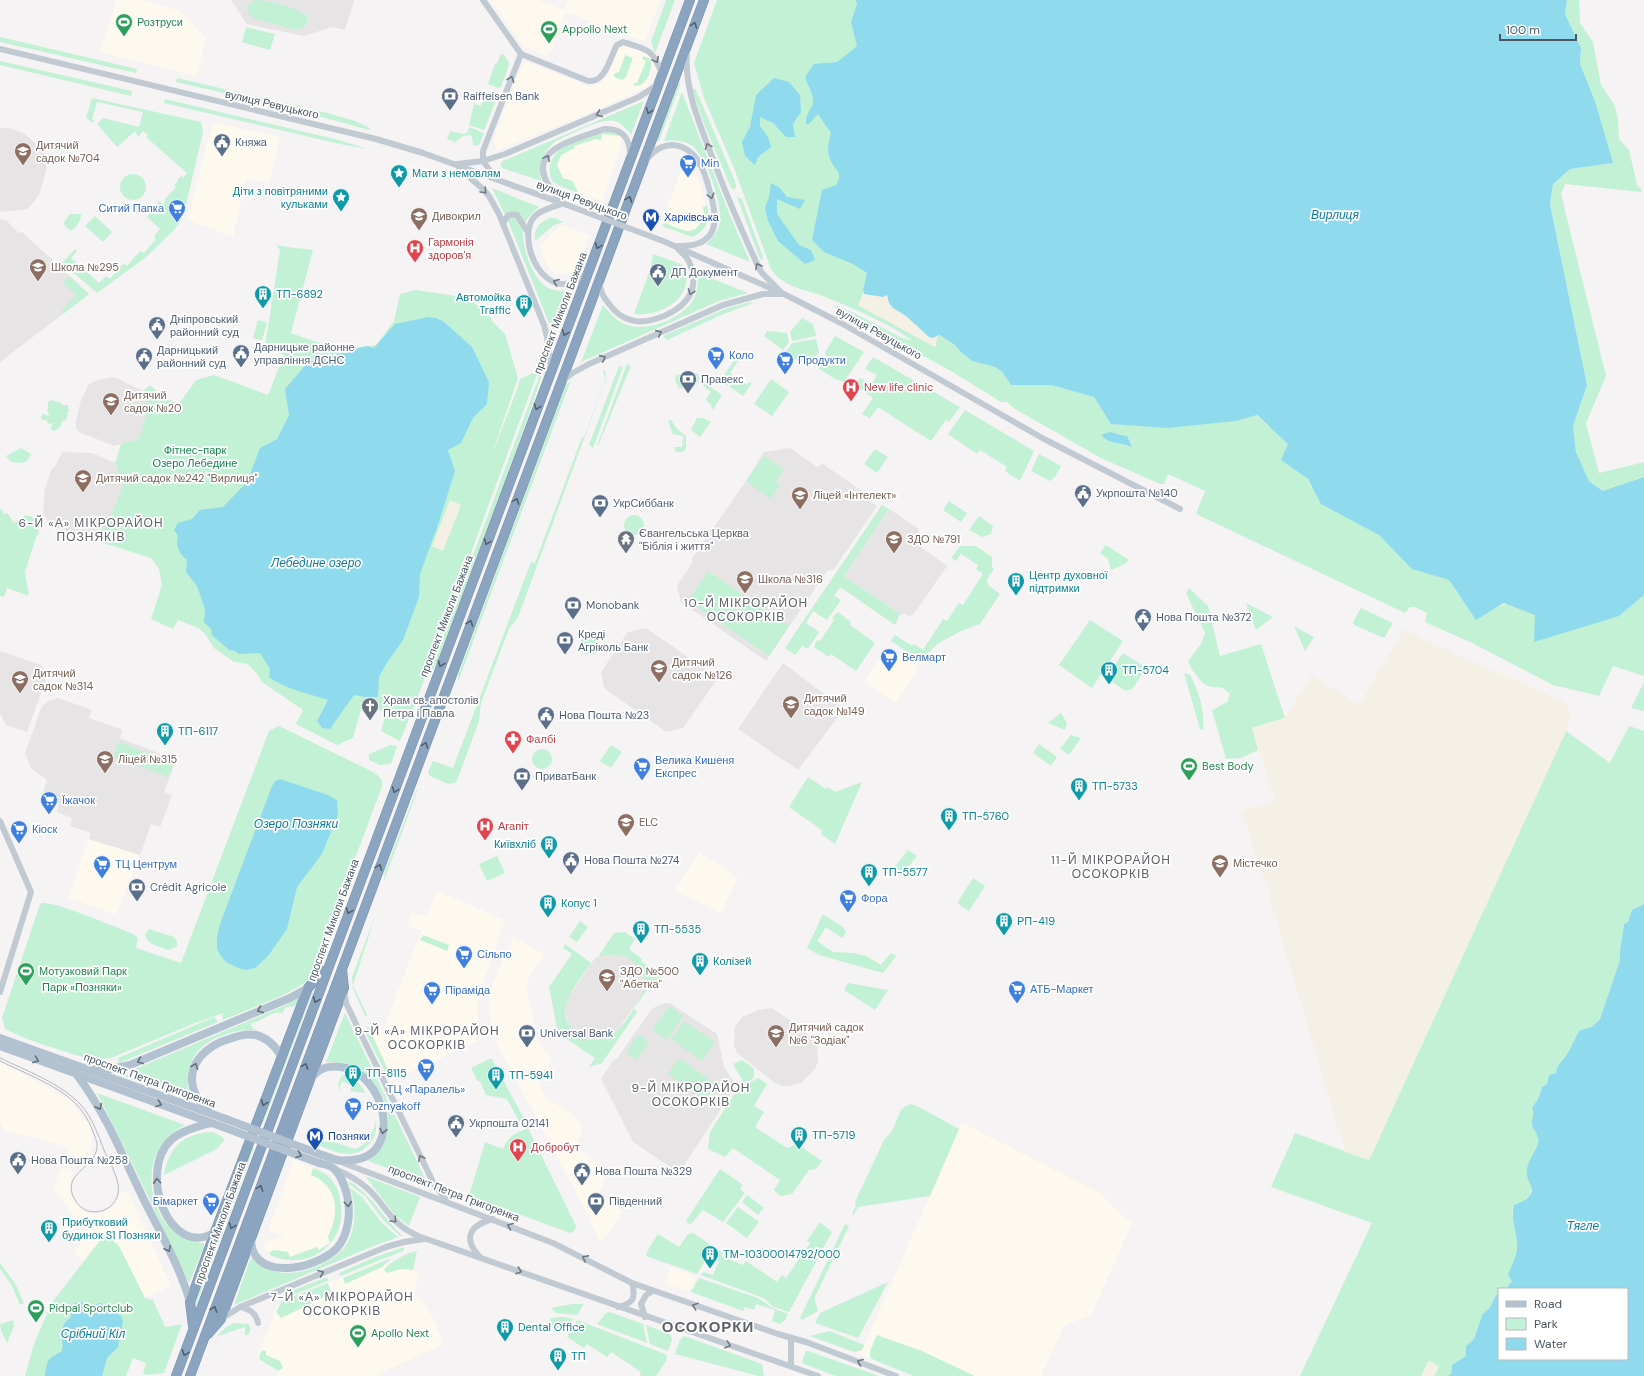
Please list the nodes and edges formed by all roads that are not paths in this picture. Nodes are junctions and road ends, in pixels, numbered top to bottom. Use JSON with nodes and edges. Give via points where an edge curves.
{"nodes":[{"id":1,"x":483,"y":0,"type":"edge"},
{"id":2,"x":690,"y":0,"type":"edge"},
{"id":3,"x":704,"y":0,"type":"edge"},
{"id":4,"x":688,"y":42,"type":"junction"},
{"id":5,"x":0,"y":49,"type":"edge"},
{"id":6,"x":521,"y":54,"type":"junction"},
{"id":7,"x":662,"y":74,"type":"junction"},
{"id":8,"x":659,"y":84,"type":"junction"},
{"id":9,"x":482,"y":161,"type":"junction"},
{"id":10,"x":629,"y":161,"type":"junction"},
{"id":11,"x":455,"y":165,"type":"junction"},
{"id":12,"x":641,"y":166,"type":"junction"},
{"id":13,"x":496,"y":180,"type":"junction"},
{"id":14,"x":565,"y":204,"type":"junction"},
{"id":15,"x":503,"y":224,"type":"junction"},
{"id":16,"x":528,"y":231,"type":"junction"},
{"id":17,"x":675,"y":246,"type":"junction"},
{"id":18,"x":589,"y":270,"type":"junction"},
{"id":19,"x":601,"y":275,"type":"junction"},
{"id":20,"x":784,"y":294,"type":"junction"},
{"id":21,"x":551,"y":371,"type":"junction"},
{"id":22,"x":560,"y":384,"type":"junction"},
{"id":23,"x":1180,"y":509,"type":"dead end"},
{"id":24,"x":0,"y":821,"type":"edge"},
{"id":25,"x":330,"y":963,"type":"junction"},
{"id":26,"x":342,"y":966,"type":"junction"},
{"id":27,"x":308,"y":988,"type":"junction"},
{"id":28,"x":344,"y":988,"type":"junction"},
{"id":29,"x":0,"y":992,"type":"edge"},
{"id":30,"x":0,"y":1038,"type":"edge"},
{"id":31,"x":0,"y":1046,"type":"edge"},
{"id":32,"x":281,"y":1056,"type":"junction"},
{"id":33,"x":85,"y":1068,"type":"junction"},
{"id":34,"x":77,"y":1075,"type":"junction"},
{"id":35,"x":308,"y":1081,"type":"junction"},
{"id":36,"x":210,"y":1113,"type":"junction"},
{"id":37,"x":211,"y":1123,"type":"junction"},
{"id":38,"x":321,"y":1159,"type":"junction"},
{"id":39,"x":336,"y":1164,"type":"junction"},
{"id":40,"x":449,"y":1203,"type":"junction"},
{"id":41,"x":493,"y":1219,"type":"junction"},
{"id":42,"x":215,"y":1232,"type":"junction"},
{"id":43,"x":251,"y":1239,"type":"junction"},
{"id":44,"x":425,"y":1239,"type":"junction"},
{"id":45,"x":482,"y":1258,"type":"junction"},
{"id":46,"x":632,"y":1283,"type":"junction"},
{"id":47,"x":653,"y":1291,"type":"junction"},
{"id":48,"x":190,"y":1302,"type":"junction"},
{"id":49,"x":240,"y":1307,"type":"junction"},
{"id":50,"x":618,"y":1307,"type":"junction"},
{"id":51,"x":645,"y":1317,"type":"junction"},
{"id":52,"x":221,"y":1319,"type":"junction"},
{"id":53,"x":258,"y":1323,"type":"dead end"},
{"id":54,"x":193,"y":1329,"type":"junction"},
{"id":55,"x":791,"y":1338,"type":"junction"},
{"id":56,"x":201,"y":1346,"type":"junction"},
{"id":57,"x":791,"y":1366,"type":"junction"},
{"id":58,"x":176,"y":1376,"type":"edge"},
{"id":59,"x":190,"y":1376,"type":"edge"},
{"id":60,"x":818,"y":1376,"type":"edge"},
{"id":61,"x":896,"y":1376,"type":"edge"}],
"edges":[{"from":1,"to":6,"type":"street"},
{"from":2,"to":7,"type":"highway","name":"проспект Миколи Бажана"},
{"from":4,"to":3,"type":"highway","one_way":true},
{"from":4,"to":12,"type":"highway"},
{"from":20,"to":4,"type":"street","one_way":true,"via":[[758,266],[700,127],[689,87],[686,63]]},
{"from":5,"to":11,"type":"street","name":"вулиця Ревуцького","via":[[376,139]]},
{"from":6,"to":7,"type":"street","one_way":true,"via":[[594,82],[601,78],[617,44],[623,42],[651,52],[656,57]]},
{"from":9,"to":6,"type":"street","one_way":true,"via":[[485,146]]},
{"from":7,"to":8,"type":"highway","name":"проспект Миколи Бажана"},
{"from":8,"to":9,"type":"street","one_way":true,"via":[[639,97],[505,154]]},
{"from":8,"to":10,"type":"highway","name":"проспект Миколи Бажана","one_way":true},
{"from":9,"to":11,"type":"street"},
{"from":9,"to":13,"type":"street"},
{"from":14,"to":10,"type":"street","one_way":true,"via":[[552,192],[544,180],[543,173],[546,159],[558,146],[610,128],[621,133],[629,142]]},
{"from":10,"to":18,"type":"highway","name":"проспект Миколи Бажана","one_way":true},
{"from":11,"to":13,"type":"street","name":"вулиця Ревуцького"},
{"from":11,"to":15,"type":"street","one_way":true,"via":[[489,196]]},
{"from":12,"to":17,"type":"street","one_way":true,"via":[[660,147],[680,146],[695,156],[707,180],[716,214],[711,233],[694,245]]},
{"from":19,"to":12,"type":"highway","one_way":true},
{"from":13,"to":14,"type":"street","name":"вулиця Ревуцького"},
{"from":14,"to":16,"type":"street","via":[[535,216]]},
{"from":14,"to":17,"type":"street","name":"вулиця Ревуцького","bridge":true},
{"from":15,"to":16,"type":"street","via":[[506,217],[517,215]]},
{"from":15,"to":21,"type":"street","via":[[544,325]]},
{"from":18,"to":16,"type":"street","one_way":true,"via":[[580,279],[569,284],[548,279],[542,275],[530,249]]},
{"from":17,"to":19,"type":"street","one_way":true,"via":[[688,260],[693,273],[693,285],[685,303],[661,317],[635,321],[618,314],[605,300],[601,291]]},
{"from":17,"to":20,"type":"street","name":"вулиця Ревуцького"},
{"from":18,"to":21,"type":"highway","name":"проспект Миколи Бажана","one_way":true},
{"from":19,"to":22,"type":"highway"},
{"from":22,"to":20,"type":"street","one_way":true,"via":[[576,370],[722,304],[763,294]]},
{"from":20,"to":23,"type":"street","name":"вулиця Ревуцького","via":[[878,343],[1044,439]]},
{"from":21,"to":25,"type":"highway","name":"проспект Миколи Бажана","one_way":true},
{"from":26,"to":22,"type":"highway","one_way":true},
{"from":24,"to":29,"type":"street","via":[[30,892]]},
{"from":25,"to":27,"type":"highway"},
{"from":25,"to":54,"type":"highway","name":"проспект Миколи Бажана","one_way":true},
{"from":26,"to":28,"type":"highway"},
{"from":56,"to":26,"type":"highway","one_way":true},
{"from":27,"to":32,"type":"highway"},
{"from":27,"to":33,"type":"main road","one_way":true,"via":[[290,998],[130,1065],[111,1069]]},
{"from":28,"to":35,"type":"highway"},
{"from":40,"to":28,"type":"street","one_way":true,"via":[[435,1186],[346,1003]]},
{"from":30,"to":33,"type":"main road","name":"проспект Петра Григоренка"},
{"from":31,"to":34,"type":"main road","name":"проспект Петра Григоренка","one_way":true},
{"from":36,"to":32,"type":"main road","one_way":true,"via":[[196,1096],[192,1077],[196,1062],[208,1048],[237,1036],[256,1035],[270,1042]]},
{"from":32,"to":42,"type":"highway","one_way":true},
{"from":33,"to":36,"type":"main road","name":"проспект Петра Григоренка"},
{"from":34,"to":37,"type":"main road","name":"проспект Петра Григоренка","one_way":true},
{"from":34,"to":48,"type":"main road","one_way":true,"via":[[95,1100],[118,1145],[176,1266]]},
{"from":35,"to":39,"type":"main road","one_way":true,"via":[[322,1068],[343,1067],[354,1071],[368,1082],[379,1101],[384,1127],[377,1145],[364,1157]]},
{"from":35,"to":43,"type":"highway"},
{"from":36,"to":38,"type":"main road","name":"проспект Петра Григоренка","bridge":true},
{"from":37,"to":38,"type":"main road","name":"проспект Петра Григоренка","one_way":true,"bridge":true},
{"from":42,"to":37,"type":"main road","one_way":true,"via":[[208,1237],[194,1237],[176,1228],[165,1214],[156,1183],[159,1163],[167,1144],[180,1134]]},
{"from":38,"to":39,"type":"main road","name":"проспект Петра Григоренка"},
{"from":39,"to":40,"type":"street","name":"проспект Петра Григоренка"},
{"from":39,"to":43,"type":"main road","one_way":true,"via":[[349,1205],[344,1237],[336,1248],[305,1266],[286,1268],[263,1262],[254,1252]]},
{"from":39,"to":44,"type":"street","name":"проспект Петра Григоренка","one_way":true,"via":[[367,1188],[401,1227]]},
{"from":40,"to":41,"type":"street","name":"проспект Петра Григоренка"},
{"from":41,"to":45,"type":"street","via":[[477,1225],[471,1233],[471,1244]]},
{"from":46,"to":41,"type":"street","name":"проспект Петра Григоренка","one_way":true,"via":[[558,1245]]},
{"from":42,"to":48,"type":"highway"},
{"from":43,"to":52,"type":"highway"},
{"from":44,"to":45,"type":"street","name":"проспект Петра Григоренка"},
{"from":49,"to":44,"type":"street","one_way":true,"via":[[386,1247]]},
{"from":45,"to":50,"type":"street","name":"проспект Петра Григоренка","one_way":true},
{"from":46,"to":47,"type":"street","name":"проспект Петра Григоренка"},
{"from":46,"to":50,"type":"street","via":[[633,1300]]},
{"from":47,"to":51,"type":"street","via":[[646,1295],[641,1304]]},
{"from":55,"to":47,"type":"street","name":"проспект Петра Григоренка","one_way":true},
{"from":48,"to":54,"type":"highway"},
{"from":49,"to":52,"type":"street"},
{"from":49,"to":53,"type":"street","via":[[254,1313]]},
{"from":50,"to":51,"type":"street","name":"проспект Петра Григоренка"},
{"from":51,"to":57,"type":"street","name":"проспект Петра Григоренка","one_way":true},
{"from":52,"to":56,"type":"highway","via":[[211,1329]]},
{"from":54,"to":58,"type":"highway","name":"проспект Миколи Бажана","one_way":true},
{"from":55,"to":57,"type":"street"},
{"from":61,"to":55,"type":"street","name":"проспект Петра Григоренка","one_way":true},
{"from":56,"to":59,"type":"highway"},
{"from":57,"to":60,"type":"street","name":"проспект Петра Григоренка"}]}
